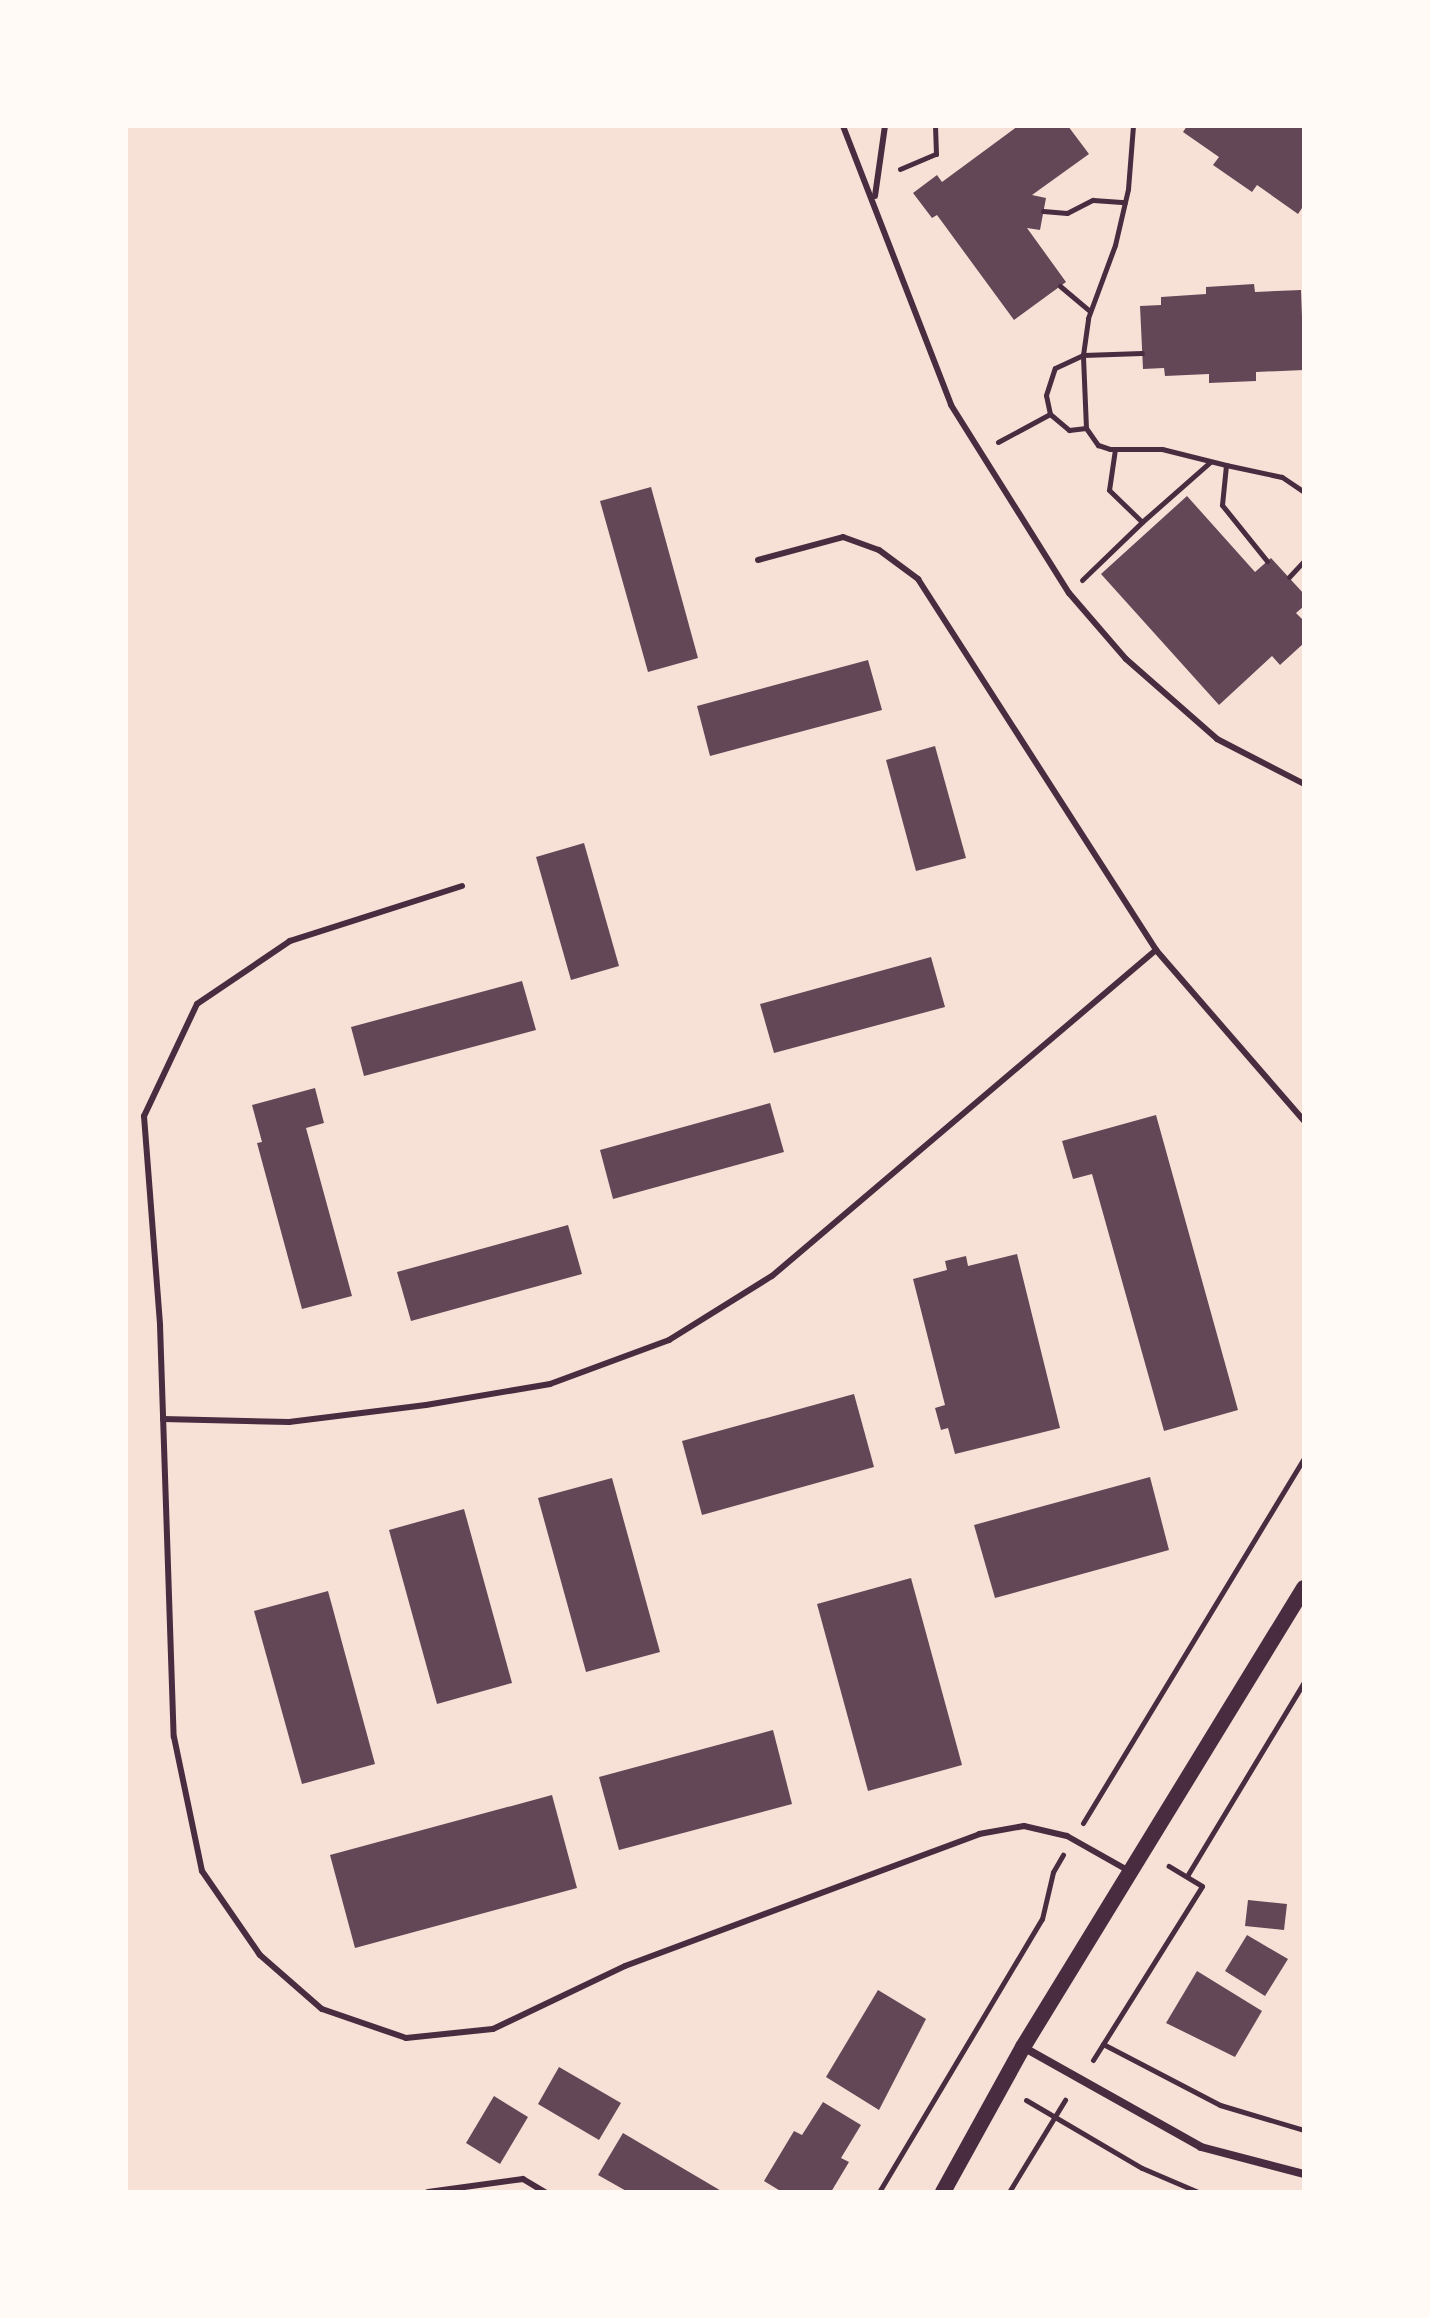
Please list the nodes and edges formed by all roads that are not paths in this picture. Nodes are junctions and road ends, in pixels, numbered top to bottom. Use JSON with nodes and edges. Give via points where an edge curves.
{"nodes":[{"id":1,"x":843,"y":126,"type":"edge"},
{"id":2,"x":885,"y":126,"type":"edge"},
{"id":3,"x":875,"y":199,"type":"junction"},
{"id":4,"x":758,"y":560,"type":"dead end"},
{"id":5,"x":1304,"y":784,"type":"edge"},
{"id":6,"x":462,"y":886,"type":"dead end"},
{"id":7,"x":1156,"y":950,"type":"junction"},
{"id":8,"x":1304,"y":1121,"type":"edge"},
{"id":9,"x":163,"y":1419,"type":"junction"},
{"id":10,"x":1304,"y":1588,"type":"edge"},
{"id":11,"x":1129,"y":1871,"type":"junction"},
{"id":12,"x":1023,"y":2047,"type":"junction"},
{"id":13,"x":1304,"y":2174,"type":"edge"},
{"id":14,"x":428,"y":2192,"type":"edge"},
{"id":15,"x":545,"y":2192,"type":"edge"},
{"id":16,"x":943,"y":2192,"type":"edge"}],
"edges":[{"from":1,"to":3,"type":"lane"},
{"from":2,"to":3,"type":"lane"},
{"from":3,"to":5,"type":"lane","via":[[951,405],[1069,593],[1126,659],[1217,739]]},
{"from":4,"to":7,"type":"lane","via":[[843,537],[879,550],[918,579]]},
{"from":6,"to":9,"type":"lane","via":[[290,941],[197,1004],[144,1116]]},
{"from":7,"to":8,"type":"lane"},
{"from":7,"to":9,"type":"lane","via":[[772,1276],[669,1340],[550,1384],[426,1405],[289,1422]]},
{"from":9,"to":11,"type":"lane","via":[[174,1737],[202,1871],[260,1955],[322,2009],[406,2038],[493,2029],[625,1966],[994,1831],[1024,1826],[1067,1836]]},
{"from":10,"to":11,"type":"main road"},
{"from":11,"to":12,"type":"main road"},
{"from":12,"to":13,"type":"street","via":[[1201,2147]]},
{"from":12,"to":16,"type":"main road"},
{"from":14,"to":15,"type":"lane","via":[[523,2179]]}]}
